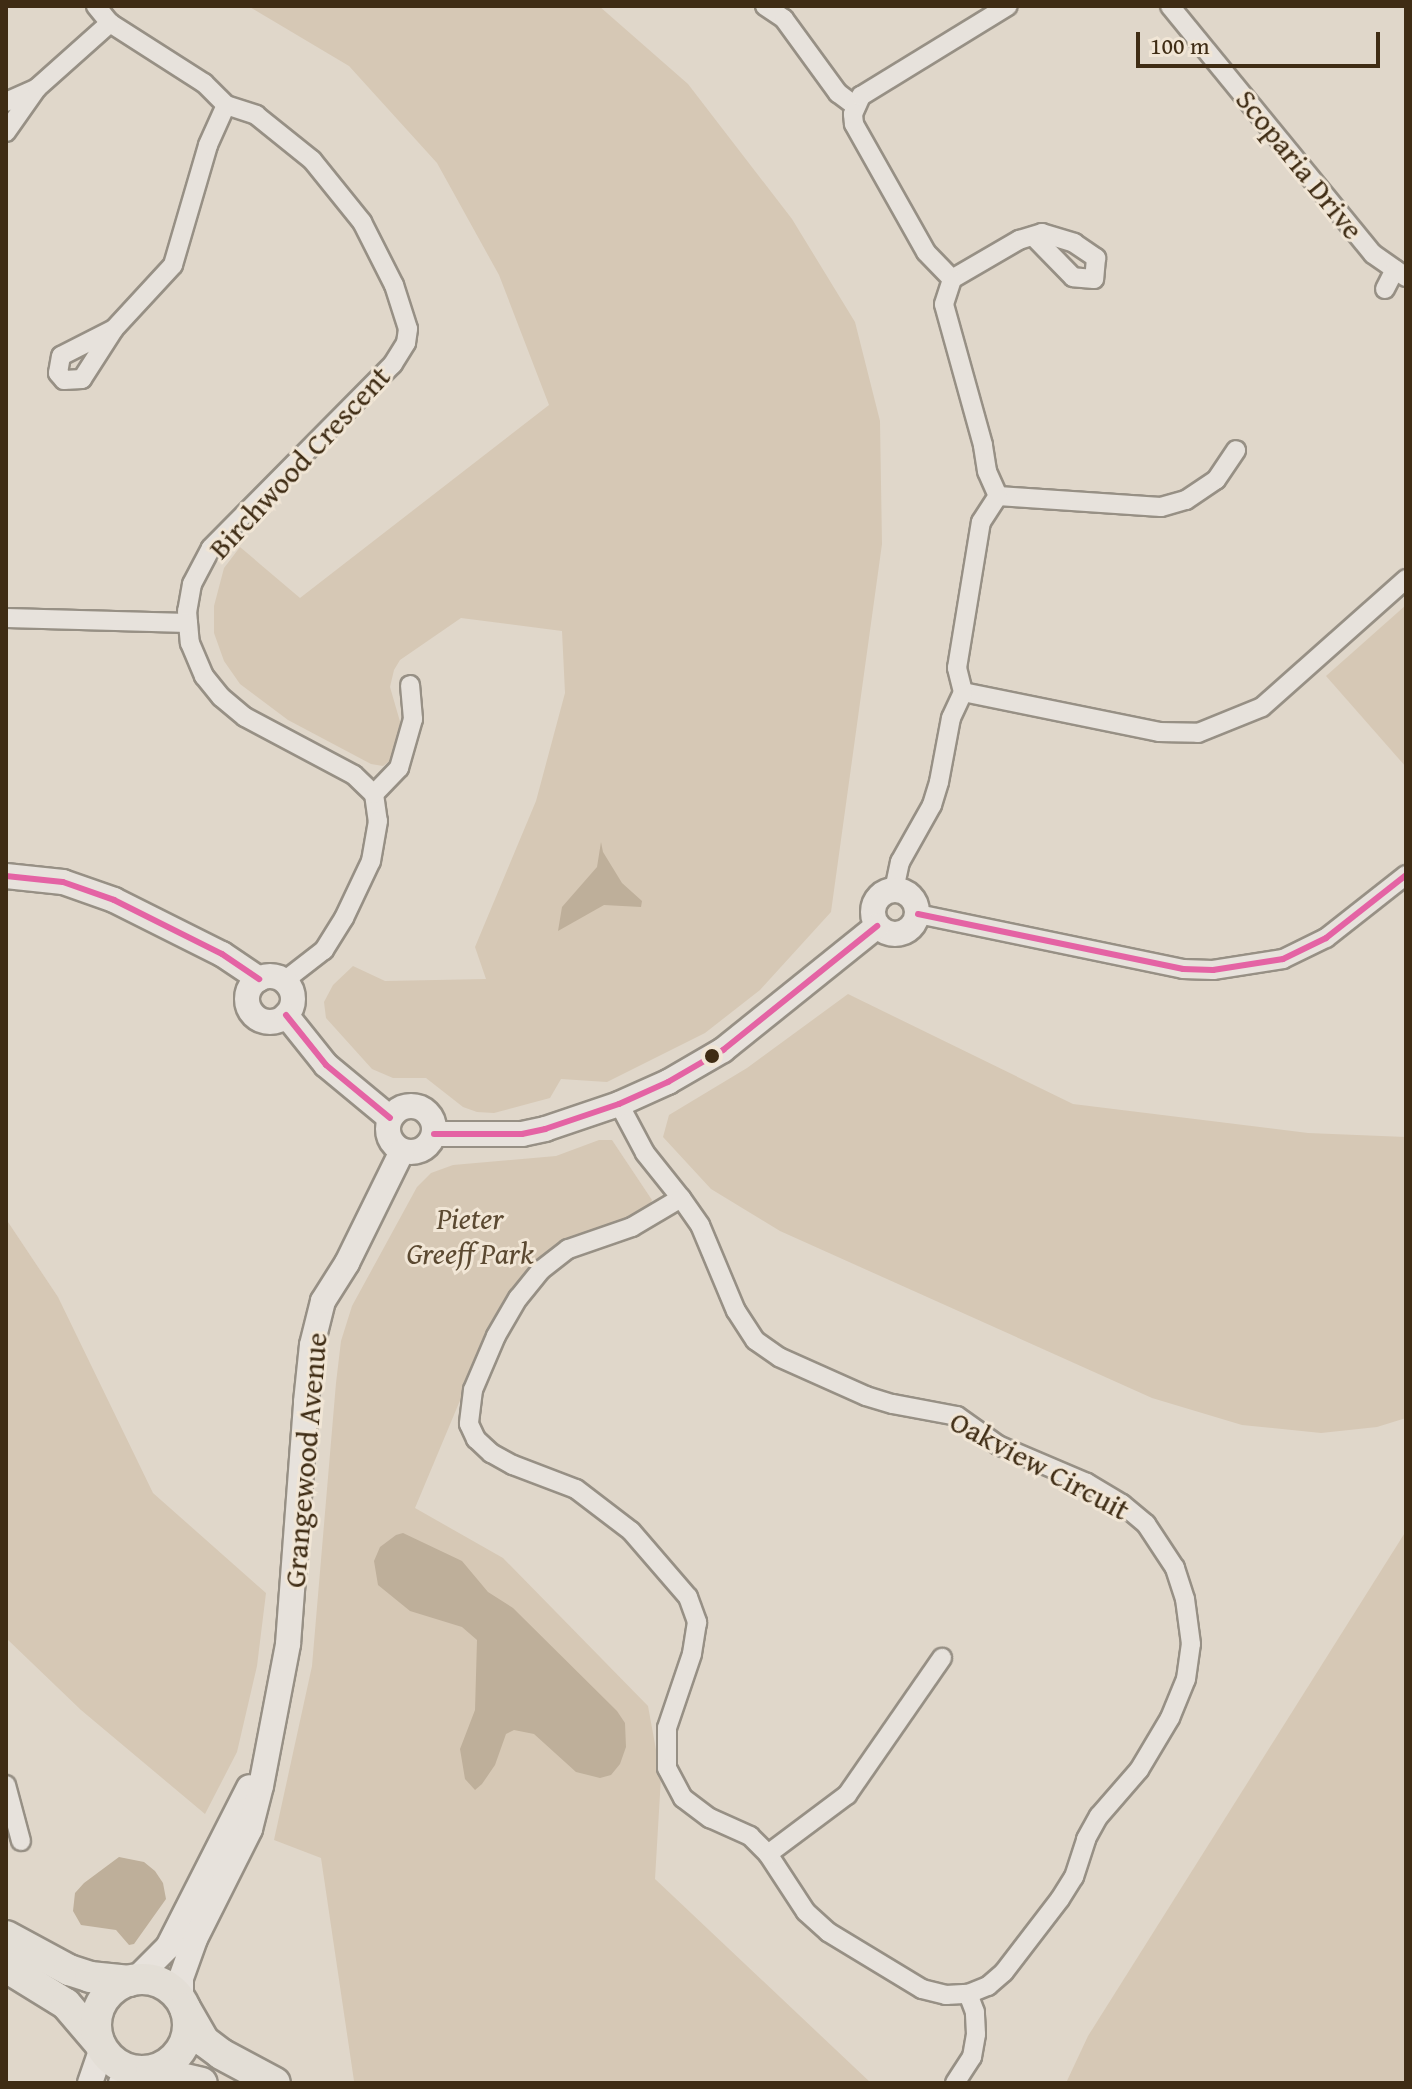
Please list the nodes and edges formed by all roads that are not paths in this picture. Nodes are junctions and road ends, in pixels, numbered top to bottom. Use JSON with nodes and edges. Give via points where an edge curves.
{"nodes":[{"id":1,"x":96,"y":6,"type":"edge"},
{"id":2,"x":765,"y":6,"type":"edge"},
{"id":3,"x":1008,"y":6,"type":"edge"},
{"id":4,"x":1170,"y":6,"type":"edge"},
{"id":5,"x":110,"y":23,"type":"junction"},
{"id":6,"x":37,"y":88,"type":"junction"},
{"id":7,"x":6,"y":102,"type":"edge"},
{"id":8,"x":226,"y":105,"type":"junction"},
{"id":9,"x":855,"y":106,"type":"junction"},
{"id":10,"x":6,"y":132,"type":"edge"},
{"id":11,"x":1033,"y":236,"type":"dead end"},
{"id":12,"x":1403,"y":275,"type":"edge"},
{"id":13,"x":952,"y":279,"type":"junction"},
{"id":14,"x":1385,"y":289,"type":"dead end"},
{"id":15,"x":114,"y":329,"type":"dead end"},
{"id":16,"x":1236,"y":450,"type":"dead end"},
{"id":17,"x":998,"y":496,"type":"junction"},
{"id":18,"x":1406,"y":579,"type":"edge"},
{"id":19,"x":6,"y":618,"type":"edge"},
{"id":20,"x":188,"y":623,"type":"junction"},
{"id":21,"x":410,"y":685,"type":"dead end"},
{"id":22,"x":963,"y":692,"type":"junction"},
{"id":23,"x":374,"y":794,"type":"junction"},
{"id":24,"x":1406,"y":875,"type":"edge"},
{"id":25,"x":6,"y":876,"type":"edge"},
{"id":26,"x":894,"y":890,"type":"junction"},
{"id":27,"x":918,"y":914,"type":"junction"},
{"id":28,"x":877,"y":926,"type":"junction"},
{"id":29,"x":272,"y":980,"type":"junction"},
{"id":30,"x":286,"y":1015,"type":"junction"},
{"id":31,"x":619,"y":1104,"type":"junction"},
{"id":32,"x":390,"y":1118,"type":"junction"},
{"id":33,"x":434,"y":1134,"type":"junction"},
{"id":34,"x":402,"y":1151,"type":"junction"},
{"id":35,"x":681,"y":1198,"type":"junction"},
{"id":36,"x":942,"y":1658,"type":"dead end"},
{"id":37,"x":268,"y":1738,"type":"junction"},
{"id":38,"x":6,"y":1785,"type":"edge"},
{"id":39,"x":21,"y":1841,"type":"dead end"},
{"id":40,"x":768,"y":1854,"type":"junction"},
{"id":41,"x":6,"y":1936,"type":"edge"},
{"id":42,"x":6,"y":1967,"type":"edge"},
{"id":43,"x":133,"y":1980,"type":"junction"},
{"id":44,"x":968,"y":1994,"type":"junction"},
{"id":45,"x":182,"y":2004,"type":"junction"},
{"id":46,"x":101,"y":2047,"type":"junction"},
{"id":47,"x":137,"y":2075,"type":"edge"},
{"id":48,"x":90,"y":2083,"type":"edge"},
{"id":49,"x":202,"y":2083,"type":"edge"},
{"id":50,"x":275,"y":2083,"type":"edge"},
{"id":51,"x":955,"y":2083,"type":"edge"}],
"edges":[{"from":1,"to":5,"type":"street","name":"Birchwood Crescent"},
{"from":2,"to":9,"type":"street","via":[[784,19],[838,93]]},
{"from":3,"to":9,"type":"street","via":[[871,90]]},
{"from":4,"to":12,"type":"street","name":"Scoparia Drive","via":[[1373,254]]},
{"from":5,"to":6,"type":"street"},
{"from":5,"to":8,"type":"street","name":"Birchwood Crescent","via":[[204,83]]},
{"from":6,"to":7,"type":"street"},
{"from":6,"to":10,"type":"street"},
{"from":8,"to":15,"type":"street","via":[[208,145],[173,265]]},
{"from":8,"to":20,"type":"street","name":"Birchwood Crescent","via":[[256,115],[322,172],[362,222],[394,285],[408,329],[393,364],[211,548],[192,584]]},
{"from":9,"to":13,"type":"street","via":[[854,124],[926,252]]},
{"from":11,"to":13,"type":"street"},
{"from":12,"to":14,"type":"street"},
{"from":13,"to":17,"type":"street","via":[[944,304]]},
{"from":16,"to":17,"type":"street","via":[[1216,480],[1186,500],[1161,507]]},
{"from":17,"to":22,"type":"street","via":[[981,522],[957,668]]},
{"from":18,"to":22,"type":"street","via":[[1262,707],[1198,733],[1159,732]]},
{"from":19,"to":20,"type":"street"},
{"from":20,"to":23,"type":"street","name":"Birchwood Crescent","via":[[204,676],[221,697],[245,717],[354,775]]},
{"from":21,"to":23,"type":"street","via":[[413,719],[399,768]]},
{"from":22,"to":26,"type":"street","via":[[951,718],[932,805],[900,862]]},
{"from":23,"to":29,"type":"street","via":[[378,821],[371,861],[344,918],[324,950]]},
{"from":24,"to":27,"type":"street","via":[[1326,938],[1283,959],[1213,970],[1183,969]]},
{"from":25,"to":29,"type":"street","via":[[63,882],[114,900]]},
{"from":26,"to":27,"type":"street","via":[[914,899]]},
{"from":26,"to":28,"type":"street","via":[[877,899]]},
{"from":27,"to":28,"type":"street","via":[[902,934],[888,934]]},
{"from":28,"to":31,"type":"street","via":[[723,1050]]},
{"from":29,"to":30,"type":"street","via":[[293,1001]]},
{"from":29,"to":30,"type":"street","via":[[247,998],[251,1013],[269,1022]]},
{"from":30,"to":32,"type":"street","via":[[326,1065]]},
{"from":31,"to":33,"type":"street","via":[[522,1134]]},
{"from":31,"to":35,"type":"street","name":"Oakview Circuit","via":[[645,1153]]},
{"from":32,"to":33,"type":"street","via":[[402,1107],[418,1107],[431,1116]]},
{"from":32,"to":34,"type":"street","via":[[388,1133]]},
{"from":33,"to":34,"type":"street","via":[[423,1149]]},
{"from":34,"to":37,"type":"street","name":"Grangewood Avenue","via":[[323,1301],[312,1345],[288,1644]]},
{"from":35,"to":40,"type":"street","via":[[632,1227],[568,1249],[541,1270],[496,1336],[473,1390],[469,1424],[491,1453],[576,1489],[631,1531],[688,1597],[697,1622],[667,1728],[667,1768],[683,1798],[710,1818],[750,1836]]},
{"from":35,"to":44,"type":"street","name":"Oakview Circuit","via":[[700,1225],[736,1311],[755,1340],[779,1357],[866,1396],[957,1416],[998,1445],[1087,1483],[1146,1524],[1175,1568],[1191,1644],[1186,1679],[1170,1718],[1139,1770],[1099,1816],[1060,1899],[1004,1972]]},
{"from":36,"to":40,"type":"street","via":[[847,1795]]},
{"from":37,"to":43,"type":"street","name":"Grangewood Avenue","via":[[232,1824],[168,1947]]},
{"from":37,"to":45,"type":"street","name":"Grangewood Avenue","via":[[250,1829],[195,1939],[181,1978]]},
{"from":38,"to":39,"type":"street"},
{"from":40,"to":44,"type":"street","via":[[789,1890],[828,1932],[922,1989]]},
{"from":41,"to":43,"type":"main road","via":[[69,1970]]},
{"from":42,"to":46,"type":"main road","via":[[66,2004]]},
{"from":43,"to":45,"type":"main road","via":[[161,1984]]},
{"from":43,"to":46,"type":"main road","via":[[108,1994],[100,2006],[96,2032]]},
{"from":44,"to":51,"type":"street","via":[[976,2034],[972,2057]]},
{"from":45,"to":47,"type":"main road","via":[[187,2033],[175,2058]]},
{"from":45,"to":50,"type":"main road","via":[[204,2041]]},
{"from":46,"to":47,"type":"main road"},
{"from":46,"to":48,"type":"street"},
{"from":47,"to":49,"type":"main road"}]}
